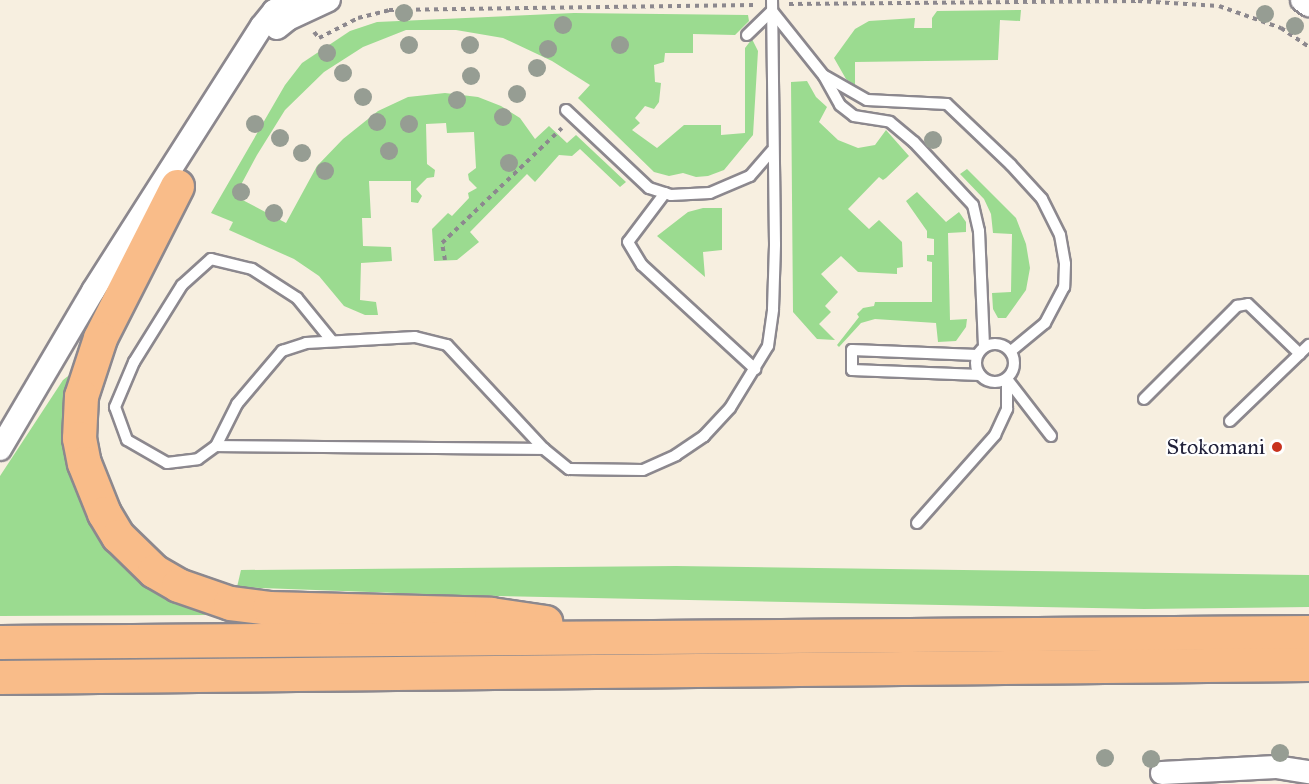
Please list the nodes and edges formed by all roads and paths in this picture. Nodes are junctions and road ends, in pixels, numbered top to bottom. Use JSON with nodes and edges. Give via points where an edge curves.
{"nodes":[{"id":1,"x":292,"y":0,"type":"edge"},
{"id":2,"x":329,"y":0,"type":"edge"},
{"id":3,"x":1302,"y":0,"type":"edge"},
{"id":4,"x":1309,"y":5,"type":"edge"},
{"id":5,"x":772,"y":6,"type":"edge"},
{"id":6,"x":747,"y":35,"type":"dead end"},
{"id":7,"x":824,"y":76,"type":"junction"},
{"id":8,"x":569,"y":113,"type":"joint"},
{"id":9,"x":772,"y":151,"type":"junction"},
{"id":10,"x":177,"y":186,"type":"junction"},
{"id":11,"x":665,"y":193,"type":"junction"},
{"id":12,"x":445,"y":260,"type":"dead end"},
{"id":13,"x":332,"y":342,"type":"junction"},
{"id":14,"x":1309,"y":345,"type":"edge"},
{"id":15,"x":981,"y":351,"type":"junction"},
{"id":16,"x":1011,"y":351,"type":"junction"},
{"id":17,"x":1300,"y":354,"type":"junction"},
{"id":18,"x":755,"y":369,"type":"junction"},
{"id":19,"x":980,"y":375,"type":"junction"},
{"id":20,"x":1007,"y":379,"type":"junction"},
{"id":21,"x":39,"y":386,"type":"junction"},
{"id":22,"x":1144,"y":399,"type":"dead end"},
{"id":23,"x":1230,"y":422,"type":"dead end"},
{"id":24,"x":1051,"y":436,"type":"dead end"},
{"id":25,"x":216,"y":446,"type":"junction"},
{"id":26,"x":0,"y":449,"type":"edge"},
{"id":27,"x":544,"y":449,"type":"junction"},
{"id":28,"x":917,"y":523,"type":"dead end"},
{"id":29,"x":1309,"y":632,"type":"edge"},
{"id":30,"x":639,"y":637,"type":"junction"},
{"id":31,"x":0,"y":642,"type":"edge"},
{"id":32,"x":1309,"y":664,"type":"edge"},
{"id":33,"x":0,"y":677,"type":"edge"},
{"id":34,"x":1309,"y":772,"type":"edge"},
{"id":35,"x":1162,"y":773,"type":"dead end"}],
"edges":[{"from":1,"to":21,"type":"street","via":[[274,11],[262,26],[93,291]]},
{"from":2,"to":10,"type":"street","via":[[288,19],[269,37]]},
{"from":3,"to":4,"type":"street"},
{"from":5,"to":6,"type":"lane"},
{"from":5,"to":7,"type":"lane"},
{"from":5,"to":9,"type":"lane"},
{"from":7,"to":15,"type":"lane","via":[[840,105],[854,116],[890,122],[915,142],[973,205],[979,225]]},
{"from":7,"to":16,"type":"lane","via":[[867,100],[947,104],[1042,199],[1060,235],[1064,287],[1045,323]]},
{"from":8,"to":11,"type":"lane","via":[[649,188]]},
{"from":8,"to":12,"type":"path","via":[[442,243]]},
{"from":9,"to":11,"type":"lane","via":[[750,176],[710,194]]},
{"from":9,"to":18,"type":"lane","via":[[773,309],[768,346]]},
{"from":10,"to":21,"type":"street","via":[[103,300]]},
{"from":10,"to":30,"type":"highway","via":[[100,338],[81,396],[84,463],[104,513],[133,553],[178,585],[230,603],[269,608],[491,614]]},
{"from":11,"to":18,"type":"lane","via":[[628,242],[642,264]]},
{"from":13,"to":25,"type":"lane","via":[[306,343],[282,351],[237,404]]},
{"from":13,"to":25,"type":"lane","via":[[297,298],[252,269],[211,259],[182,285],[134,362],[115,406],[127,440],[167,463],[198,459]]},
{"from":13,"to":27,"type":"lane","via":[[415,338],[447,345]]},
{"from":14,"to":17,"type":"lane"},
{"from":15,"to":16,"type":"lane","via":[[993,344],[1004,345]]},
{"from":15,"to":19,"type":"lane","via":[[976,365]]},
{"from":15,"to":19,"type":"lane","via":[[852,350],[852,370]]},
{"from":16,"to":20,"type":"lane","via":[[1015,361]]},
{"from":17,"to":22,"type":"lane","via":[[1248,304],[1237,306]]},
{"from":17,"to":23,"type":"lane"},
{"from":18,"to":27,"type":"lane","via":[[730,408],[704,436],[643,470],[569,469]]},
{"from":19,"to":20,"type":"lane","via":[[998,383]]},
{"from":20,"to":24,"type":"lane"},
{"from":20,"to":28,"type":"lane","via":[[1007,409],[995,435]]},
{"from":21,"to":26,"type":"street"},
{"from":25,"to":27,"type":"lane"},
{"from":29,"to":30,"type":"highway"},
{"from":30,"to":31,"type":"highway"},
{"from":32,"to":33,"type":"highway"},
{"from":34,"to":35,"type":"street","via":[[1276,767]]}]}
